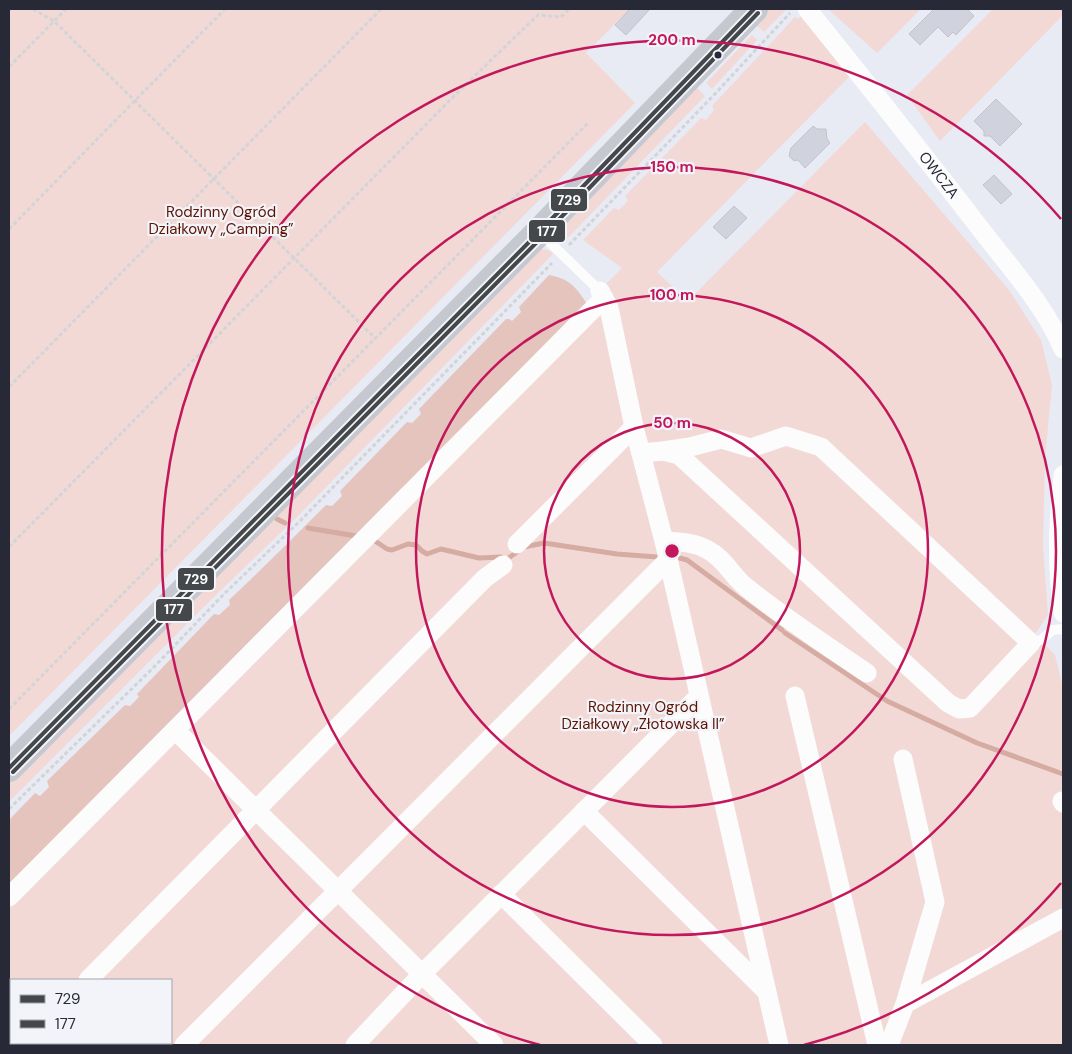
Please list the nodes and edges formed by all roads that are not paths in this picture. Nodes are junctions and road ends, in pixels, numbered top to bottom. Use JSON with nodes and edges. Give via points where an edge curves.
{"nodes":[{"id":1,"x":754,"y":9,"type":"edge"},
{"id":2,"x":807,"y":9,"type":"edge"},
{"id":3,"x":539,"y":232,"type":"junction"},
{"id":4,"x":602,"y":294,"type":"junction"},
{"id":5,"x":1063,"y":349,"type":"edge"},
{"id":6,"x":634,"y":427,"type":"junction"},
{"id":7,"x":663,"y":451,"type":"junction"},
{"id":8,"x":641,"y":453,"type":"junction"},
{"id":9,"x":1063,"y":475,"type":"edge"},
{"id":10,"x":664,"y":541,"type":"junction"},
{"id":11,"x":517,"y":544,"type":"dead end"},
{"id":12,"x":668,"y":560,"type":"junction"},
{"id":13,"x":503,"y":565,"type":"dead end"},
{"id":14,"x":1063,"y":612,"type":"edge"},
{"id":15,"x":1063,"y":629,"type":"edge"},
{"id":16,"x":1036,"y":642,"type":"junction"},
{"id":17,"x":867,"y":673,"type":"dead end"},
{"id":18,"x":699,"y":696,"type":"junction"},
{"id":19,"x":795,"y":696,"type":"dead end"},
{"id":20,"x":175,"y":730,"type":"junction"},
{"id":21,"x":903,"y":759,"type":"dead end"},
{"id":22,"x":9,"y":768,"type":"edge"},
{"id":23,"x":255,"y":810,"type":"junction"},
{"id":24,"x":584,"y":811,"type":"junction"},
{"id":25,"x":338,"y":891,"type":"junction"},
{"id":26,"x":501,"y":894,"type":"junction"},
{"id":27,"x":9,"y":897,"type":"edge"},
{"id":28,"x":1063,"y":918,"type":"edge"},
{"id":29,"x":422,"y":974,"type":"junction"},
{"id":30,"x":89,"y":979,"type":"edge"},
{"id":31,"x":767,"y":992,"type":"junction"},
{"id":32,"x":905,"y":1004,"type":"junction"},
{"id":33,"x":184,"y":1045,"type":"edge"},
{"id":34,"x":355,"y":1045,"type":"edge"},
{"id":35,"x":494,"y":1045,"type":"edge"},
{"id":36,"x":653,"y":1045,"type":"edge"},
{"id":37,"x":780,"y":1045,"type":"edge"},
{"id":38,"x":878,"y":1045,"type":"edge"},
{"id":39,"x":889,"y":1045,"type":"edge"}],
"edges":[{"from":1,"to":3,"type":"street"},
{"from":2,"to":5,"type":"street","name":"OWCZA","via":[[1016,276],[1048,319]]},
{"from":3,"to":4,"type":"lane"},
{"from":3,"to":22,"type":"street"},
{"from":4,"to":6,"type":"street","via":[[610,308]]},
{"from":4,"to":20,"type":"street"},
{"from":6,"to":8,"type":"street"},
{"from":6,"to":11,"type":"street"},
{"from":7,"to":8,"type":"street"},
{"from":7,"to":16,"type":"street","via":[[690,448],[721,439],[751,448],[786,436],[821,448]]},
{"from":7,"to":16,"type":"street","via":[[679,455],[958,709],[970,708]]},
{"from":8,"to":10,"type":"street"},
{"from":9,"to":14,"type":"street","via":[[1057,544]]},
{"from":10,"to":12,"type":"street"},
{"from":10,"to":17,"type":"street","via":[[691,542],[709,550],[723,561],[739,582],[767,604]]},
{"from":12,"to":18,"type":"street"},
{"from":12,"to":25,"type":"street"},
{"from":13,"to":23,"type":"street","via":[[484,578]]},
{"from":15,"to":16,"type":"lane","via":[[1053,630]]},
{"from":18,"to":24,"type":"street"},
{"from":18,"to":31,"type":"street"},
{"from":19,"to":38,"type":"street"},
{"from":20,"to":23,"type":"street"},
{"from":20,"to":27,"type":"street"},
{"from":21,"to":32,"type":"street","via":[[935,902]]},
{"from":23,"to":25,"type":"street"},
{"from":23,"to":30,"type":"street"},
{"from":24,"to":26,"type":"street"},
{"from":24,"to":31,"type":"street"},
{"from":25,"to":29,"type":"street"},
{"from":25,"to":33,"type":"street"},
{"from":26,"to":29,"type":"street"},
{"from":26,"to":36,"type":"street"},
{"from":28,"to":32,"type":"street"},
{"from":29,"to":34,"type":"street"},
{"from":29,"to":35,"type":"street"},
{"from":31,"to":37,"type":"street"},
{"from":32,"to":39,"type":"street"}]}
